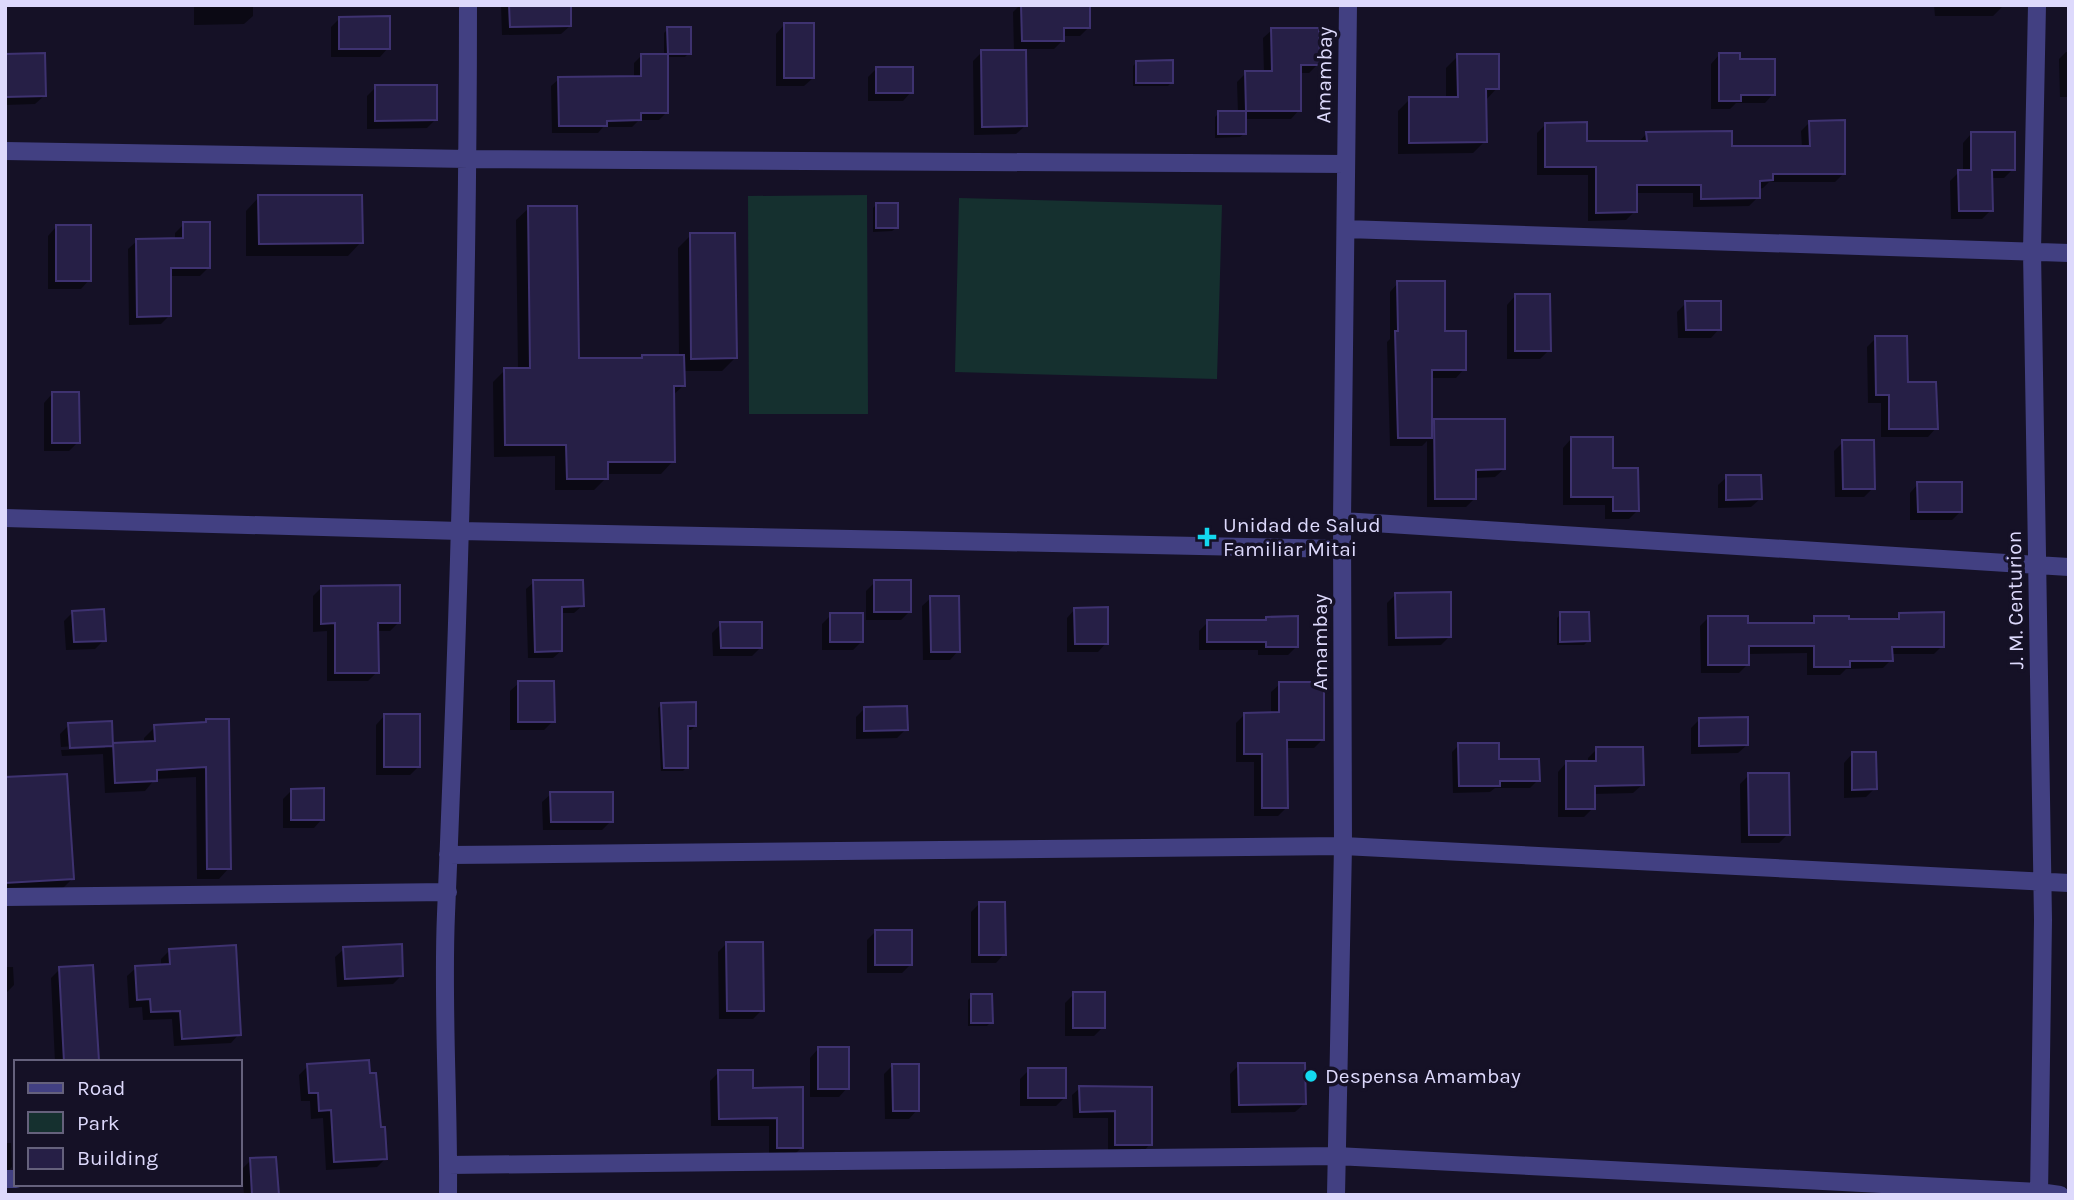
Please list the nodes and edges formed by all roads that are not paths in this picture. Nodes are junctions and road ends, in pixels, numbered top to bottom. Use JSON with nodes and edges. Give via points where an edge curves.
{"nodes":[{"id":1,"x":468,"y":5,"type":"edge"},
{"id":2,"x":1348,"y":5,"type":"edge"},
{"id":3,"x":2037,"y":5,"type":"edge"},
{"id":4,"x":5,"y":151,"type":"edge"},
{"id":5,"x":468,"y":159,"type":"junction"},
{"id":6,"x":1346,"y":164,"type":"junction"},
{"id":7,"x":1346,"y":229,"type":"junction"},
{"id":8,"x":2032,"y":251,"type":"junction"},
{"id":9,"x":2069,"y":253,"type":"edge"},
{"id":10,"x":5,"y":518,"type":"edge"},
{"id":11,"x":1342,"y":522,"type":"junction"},
{"id":12,"x":460,"y":531,"type":"junction"},
{"id":13,"x":1343,"y":549,"type":"junction"},
{"id":14,"x":2037,"y":564,"type":"junction"},
{"id":15,"x":2069,"y":567,"type":"edge"},
{"id":16,"x":1343,"y":846,"type":"junction"},
{"id":17,"x":448,"y":855,"type":"junction"},
{"id":18,"x":2042,"y":881,"type":"junction"},
{"id":19,"x":2069,"y":883,"type":"edge"},
{"id":20,"x":448,"y":892,"type":"junction"},
{"id":21,"x":5,"y":897,"type":"edge"},
{"id":22,"x":1336,"y":1156,"type":"junction"},
{"id":23,"x":448,"y":1165,"type":"junction"},
{"id":24,"x":2039,"y":1193,"type":"edge"},
{"id":25,"x":448,"y":1195,"type":"edge"},
{"id":26,"x":1336,"y":1195,"type":"edge"},
{"id":27,"x":2060,"y":1195,"type":"edge"}],
"edges":[{"from":1,"to":5,"type":"street"},
{"from":2,"to":6,"type":"street","name":"Amambay"},
{"from":3,"to":8,"type":"street","name":"J. M. Centurion"},
{"from":4,"to":5,"type":"street"},
{"from":5,"to":6,"type":"street"},
{"from":5,"to":12,"type":"street"},
{"from":6,"to":7,"type":"street","name":"Amambay"},
{"from":7,"to":8,"type":"street"},
{"from":7,"to":11,"type":"street","name":"Amambay"},
{"from":8,"to":9,"type":"street"},
{"from":8,"to":14,"type":"street","name":"J. M. Centurion"},
{"from":10,"to":12,"type":"street"},
{"from":11,"to":13,"type":"street","name":"Amambay"},
{"from":11,"to":14,"type":"street"},
{"from":12,"to":13,"type":"street"},
{"from":12,"to":17,"type":"street"},
{"from":13,"to":16,"type":"street","name":"Amambay"},
{"from":14,"to":15,"type":"street"},
{"from":14,"to":18,"type":"street","name":"J. M. Centurion"},
{"from":16,"to":17,"type":"street"},
{"from":16,"to":18,"type":"street"},
{"from":16,"to":22,"type":"street","name":"Amambay"},
{"from":17,"to":20,"type":"street"},
{"from":18,"to":19,"type":"street"},
{"from":18,"to":24,"type":"street","name":"J. M. Centurion"},
{"from":20,"to":21,"type":"street"},
{"from":20,"to":23,"type":"street"},
{"from":22,"to":23,"type":"street"},
{"from":22,"to":24,"type":"street"},
{"from":22,"to":26,"type":"street","name":"Amambay"},
{"from":23,"to":25,"type":"street"},
{"from":24,"to":27,"type":"street"}]}
